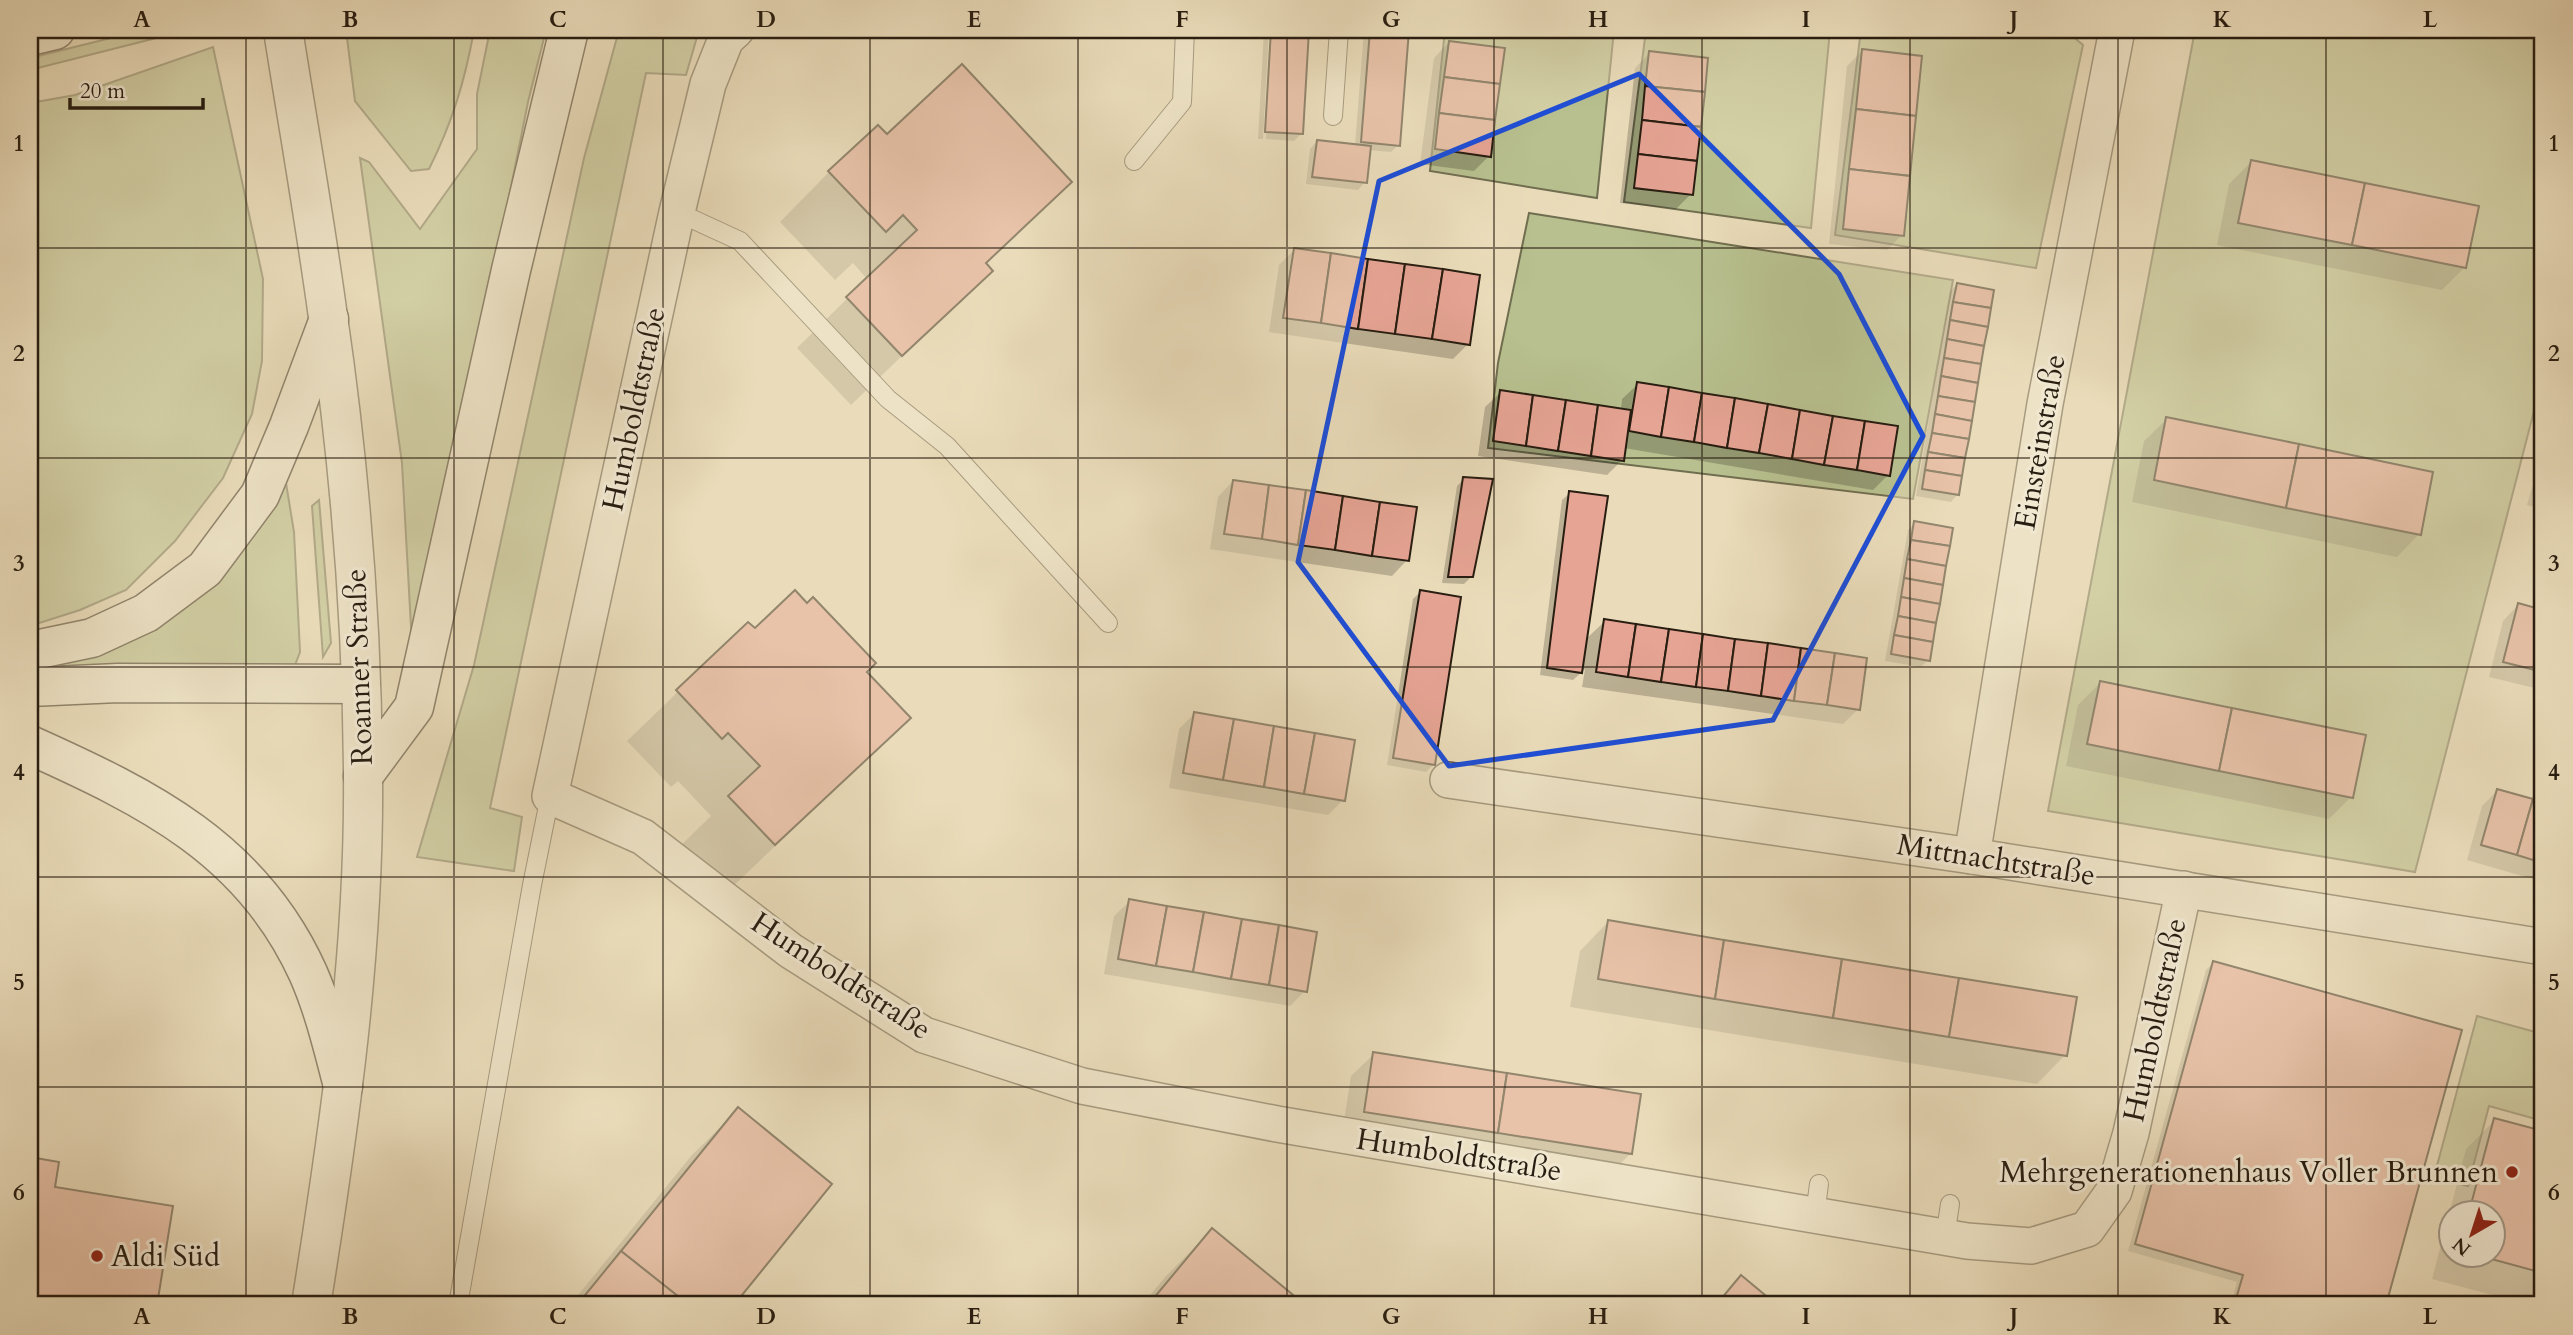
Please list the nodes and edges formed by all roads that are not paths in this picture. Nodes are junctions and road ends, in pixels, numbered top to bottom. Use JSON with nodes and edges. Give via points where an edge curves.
{"nodes":[{"id":1,"x":55,"y":30,"type":"edge"},
{"id":2,"x":283,"y":30,"type":"edge"},
{"id":3,"x":569,"y":30,"type":"edge"},
{"id":4,"x":736,"y":30,"type":"edge"},
{"id":5,"x":1185,"y":30,"type":"edge"},
{"id":6,"x":1339,"y":30,"type":"edge"},
{"id":7,"x":2117,"y":30,"type":"edge"},
{"id":8,"x":30,"y":36,"type":"edge"},
{"id":9,"x":1333,"y":116,"type":"dead end"},
{"id":10,"x":1134,"y":161,"type":"dead end"},
{"id":11,"x":677,"y":212,"type":"junction"},
{"id":12,"x":329,"y":318,"type":"junction"},
{"id":13,"x":1108,"y":623,"type":"dead end"},
{"id":14,"x":30,"y":650,"type":"edge"},
{"id":15,"x":360,"y":684,"type":"junction"},
{"id":16,"x":30,"y":687,"type":"edge"},
{"id":17,"x":30,"y":745,"type":"edge"},
{"id":18,"x":363,"y":776,"type":"junction"},
{"id":19,"x":1448,"y":780,"type":"dead end"},
{"id":20,"x":550,"y":796,"type":"junction"},
{"id":21,"x":1972,"y":856,"type":"junction"},
{"id":22,"x":2184,"y":890,"type":"junction"},
{"id":23,"x":2543,"y":947,"type":"edge"},
{"id":24,"x":343,"y":1086,"type":"junction"},
{"id":25,"x":311,"y":1305,"type":"edge"},
{"id":26,"x":458,"y":1305,"type":"edge"}],
"edges":[{"from":1,"to":8,"type":"main road"},
{"from":2,"to":12,"type":"main road","name":"Roanner Straße"},
{"from":3,"to":18,"type":"main road","via":[[414,707]]},
{"from":4,"to":11,"type":"street","name":"Humboldtstraße","via":[[726,39],[708,84]]},
{"from":5,"to":10,"type":"lane","via":[[1182,102]]},
{"from":6,"to":9,"type":"lane"},
{"from":7,"to":21,"type":"street","name":"Einsteinstraße","via":[[2045,404]]},
{"from":11,"to":13,"type":"lane","via":[[740,241],[888,399],[947,446]]},
{"from":11,"to":20,"type":"street","name":"Humboldtstraße"},
{"from":12,"to":14,"type":"main road","via":[[260,495],[205,569],[146,613],[92,638]]},
{"from":12,"to":15,"type":"main road","name":"Roanner Straße","via":[[349,495]]},
{"from":15,"to":16,"type":"main road"},
{"from":15,"to":18,"type":"main road","name":"Roanner Straße"},
{"from":17,"to":24,"type":"main road","via":[[107,779],[165,812],[199,836],[253,887],[293,942],[308,974]]},
{"from":18,"to":24,"type":"main road","name":"Roanner Straße"},
{"from":19,"to":21,"type":"street","name":"Mittnachtstraße"},
{"from":20,"to":22,"type":"street","name":"Humboldtstraße","via":[[643,837],[792,951],[924,1035],[1095,1088],[1277,1124],[1947,1220],[2031,1246],[2087,1229],[2115,1191]]},
{"from":20,"to":26,"type":"lane","name":"Humboldtstraße"},
{"from":21,"to":22,"type":"street","name":"Mittnachtstraße"},
{"from":22,"to":23,"type":"street","name":"Mittnachtstraße"},
{"from":24,"to":25,"type":"main road","name":"Roanner Straße"}]}
